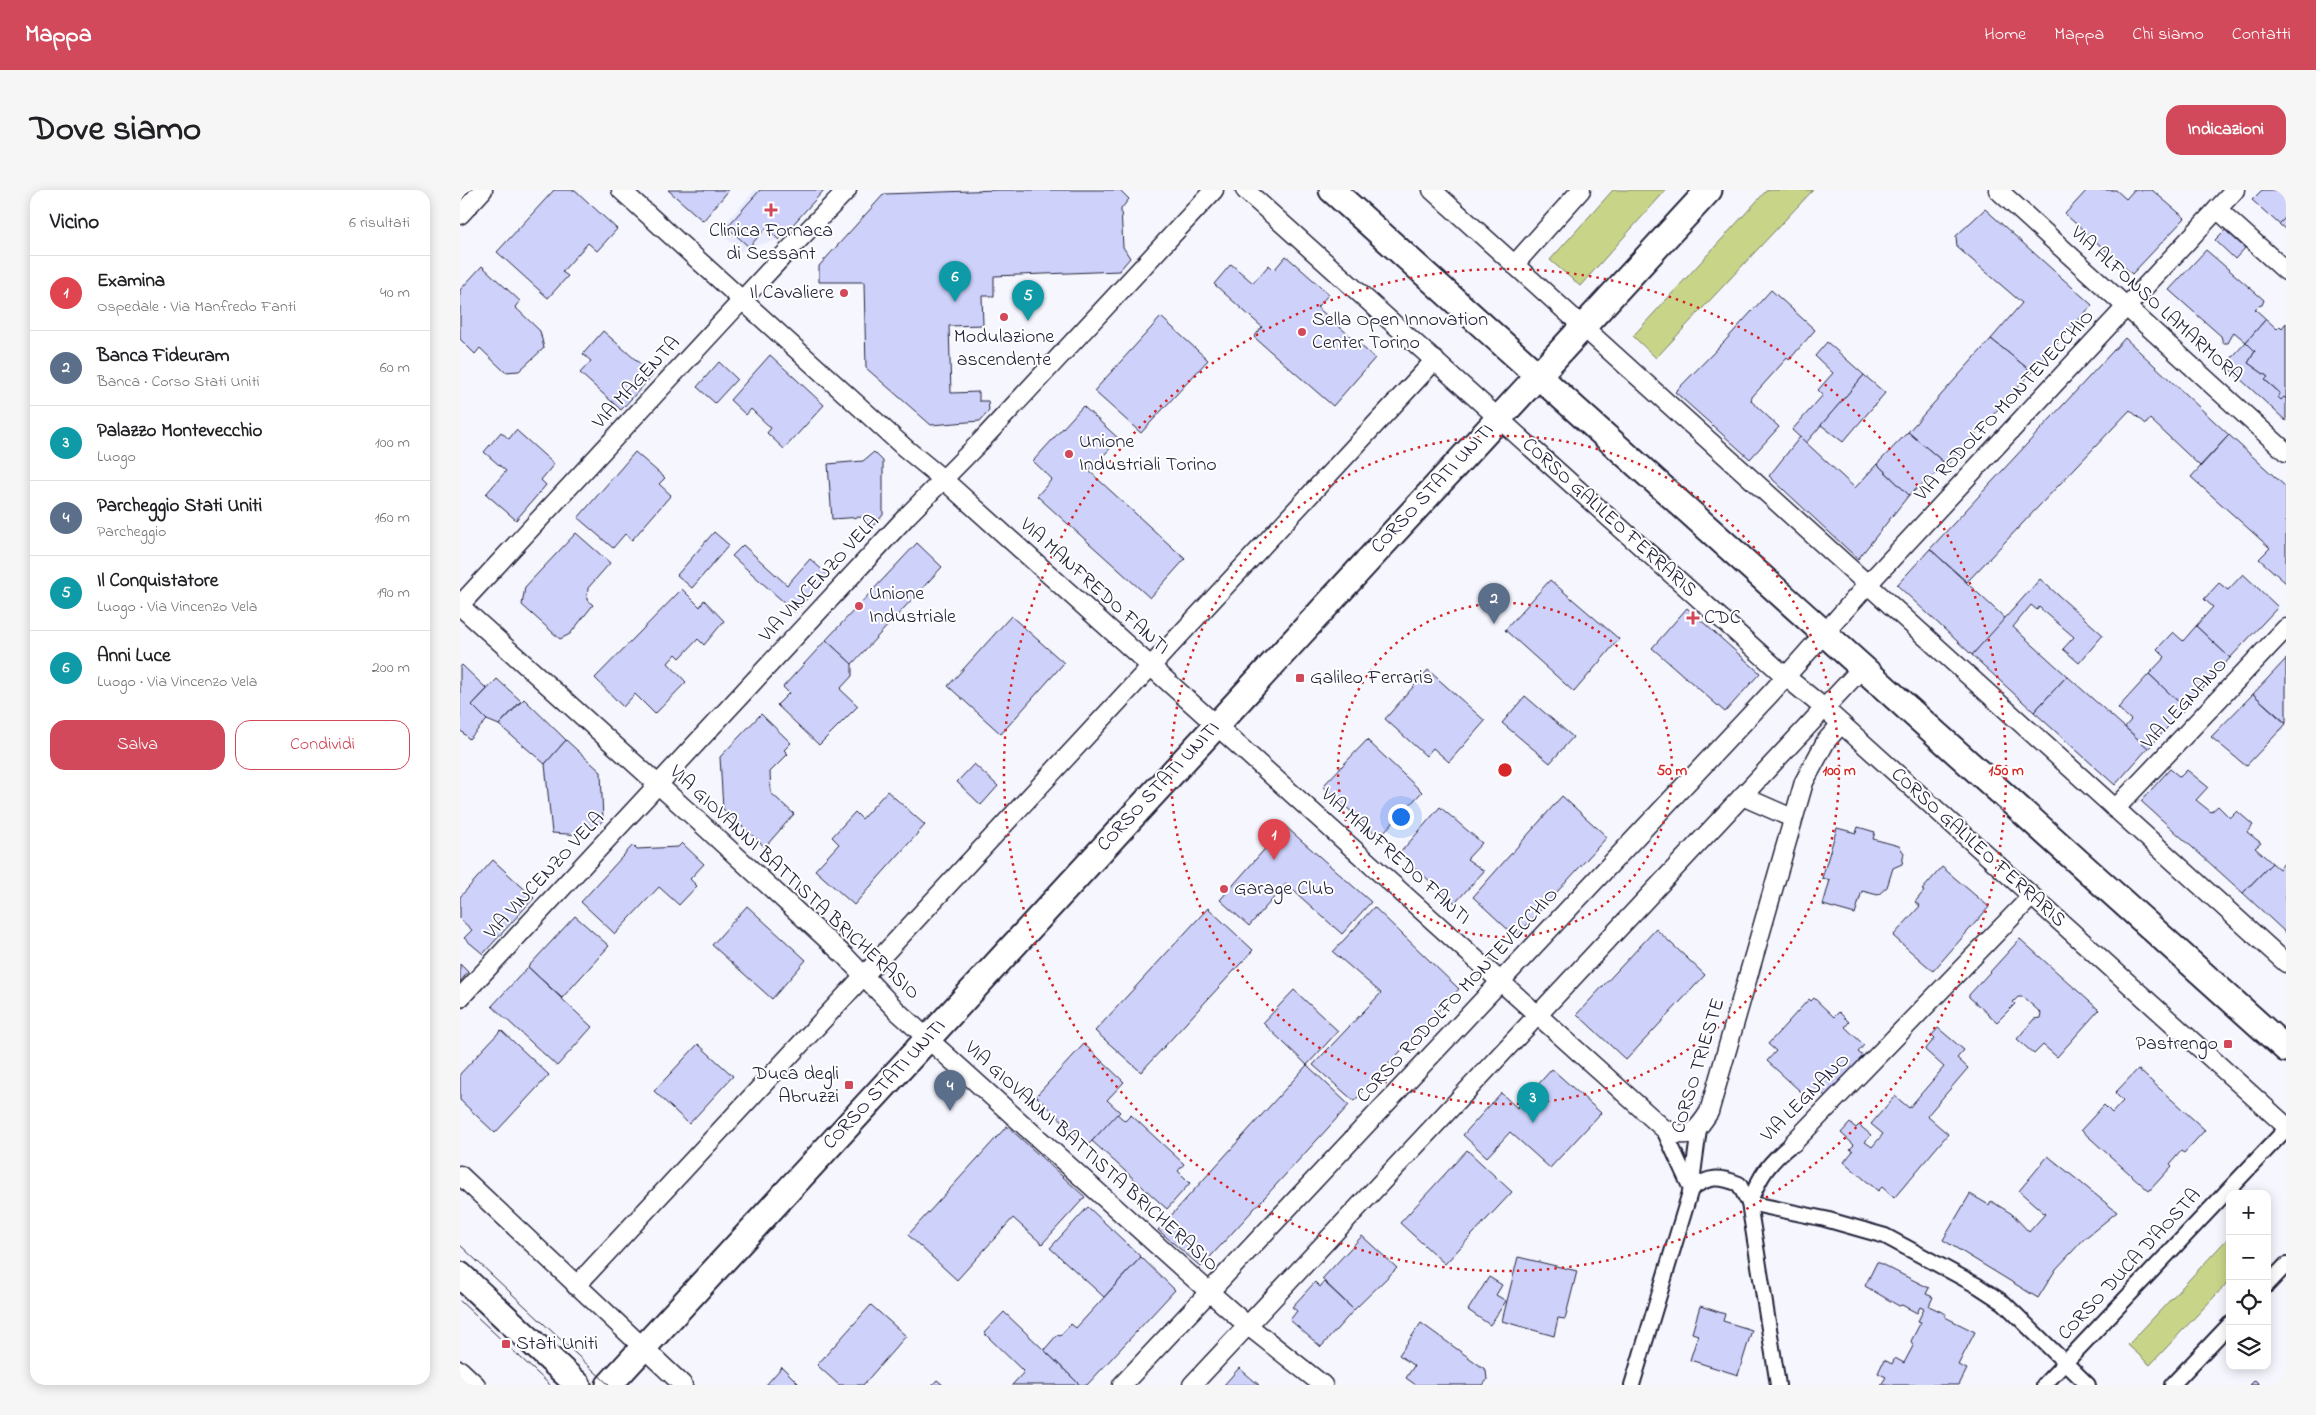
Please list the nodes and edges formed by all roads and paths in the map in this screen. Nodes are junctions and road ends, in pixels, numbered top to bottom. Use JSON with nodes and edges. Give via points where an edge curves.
{"nodes":[{"id":1,"x":483,"y":190,"type":"edge"},
{"id":2,"x":622,"y":190,"type":"edge"},
{"id":3,"x":846,"y":190,"type":"edge"},
{"id":4,"x":1214,"y":190,"type":"edge"},
{"id":5,"x":1245,"y":190,"type":"edge"},
{"id":6,"x":1332,"y":190,"type":"edge"},
{"id":7,"x":1432,"y":190,"type":"edge"},
{"id":8,"x":1581,"y":190,"type":"edge"},
{"id":9,"x":1709,"y":190,"type":"edge"},
{"id":10,"x":1998,"y":190,"type":"edge"},
{"id":11,"x":2235,"y":190,"type":"edge"},
{"id":12,"x":2217,"y":209,"type":"junction"},
{"id":13,"x":460,"y":215,"type":"edge"},
{"id":14,"x":1514,"y":265,"type":"junction"},
{"id":15,"x":2286,"y":271,"type":"edge"},
{"id":16,"x":744,"y":300,"type":"junction"},
{"id":17,"x":2127,"y":307,"type":"junction"},
{"id":18,"x":1583,"y":327,"type":"junction"},
{"id":19,"x":1435,"y":360,"type":"junction"},
{"id":20,"x":1538,"y":376,"type":"junction"},
{"id":21,"x":1499,"y":418,"type":"junction"},
{"id":22,"x":2286,"y":452,"type":"edge"},
{"id":23,"x":944,"y":480,"type":"junction"},
{"id":24,"x":1868,"y":584,"type":"junction"},
{"id":25,"x":460,"y":606,"type":"edge"},
{"id":26,"x":2286,"y":628,"type":"edge"},
{"id":27,"x":1824,"y":633,"type":"junction"},
{"id":28,"x":1151,"y":667,"type":"junction"},
{"id":29,"x":1862,"y":668,"type":"junction"},
{"id":30,"x":1786,"y":677,"type":"junction"},
{"id":31,"x":1824,"y":708,"type":"junction"},
{"id":32,"x":1841,"y":724,"type":"junction"},
{"id":33,"x":1216,"y":726,"type":"junction"},
{"id":34,"x":659,"y":786,"type":"junction"},
{"id":35,"x":1742,"y":796,"type":"junction"},
{"id":36,"x":2116,"y":809,"type":"junction"},
{"id":37,"x":1792,"y":818,"type":"junction"},
{"id":38,"x":2031,"y":897,"type":"junction"},
{"id":39,"x":2286,"y":964,"type":"edge"},
{"id":40,"x":864,"y":975,"type":"junction"},
{"id":41,"x":1502,"y":981,"type":"junction"},
{"id":42,"x":460,"y":998,"type":"edge"},
{"id":43,"x":1538,"y":1015,"type":"junction"},
{"id":44,"x":928,"y":1038,"type":"junction"},
{"id":45,"x":2286,"y":1049,"type":"edge"},
{"id":46,"x":2286,"y":1127,"type":"edge"},
{"id":47,"x":1663,"y":1128,"type":"junction"},
{"id":48,"x":1699,"y":1128,"type":"junction"},
{"id":49,"x":1792,"y":1142,"type":"joint"},
{"id":50,"x":460,"y":1175,"type":"edge"},
{"id":51,"x":1691,"y":1189,"type":"junction"},
{"id":52,"x":1749,"y":1203,"type":"junction"},
{"id":53,"x":2286,"y":1265,"type":"edge"},
{"id":54,"x":460,"y":1275,"type":"edge"},
{"id":55,"x":2271,"y":1281,"type":"edge"},
{"id":56,"x":576,"y":1286,"type":"junction"},
{"id":57,"x":1209,"y":1292,"type":"junction"},
{"id":58,"x":2229,"y":1325,"type":"edge"},
{"id":59,"x":1248,"y":1326,"type":"junction"},
{"id":60,"x":643,"y":1348,"type":"junction"},
{"id":61,"x":2065,"y":1363,"type":"junction"},
{"id":62,"x":460,"y":1370,"type":"edge"},
{"id":63,"x":476,"y":1385,"type":"edge"},
{"id":64,"x":578,"y":1385,"type":"edge"},
{"id":65,"x":609,"y":1385,"type":"edge"},
{"id":66,"x":683,"y":1385,"type":"edge"},
{"id":67,"x":1122,"y":1385,"type":"edge"},
{"id":68,"x":1192,"y":1385,"type":"edge"},
{"id":69,"x":1323,"y":1385,"type":"edge"},
{"id":70,"x":1632,"y":1385,"type":"edge"},
{"id":71,"x":1778,"y":1385,"type":"edge"},
{"id":72,"x":2044,"y":1385,"type":"edge"},
{"id":73,"x":2088,"y":1385,"type":"edge"},
{"id":74,"x":2172,"y":1385,"type":"edge"}],
"edges":[{"from":1,"to":13,"type":"street"},
{"from":2,"to":16,"type":"street","name":"VIA MANFREDO FANTI"},
{"from":3,"to":16,"type":"street","name":"VIA MAGENTA"},
{"from":4,"to":23,"type":"street","name":"VIA VINCENZO VELA"},
{"from":5,"to":19,"type":"street","name":"CORSO GALILEO FERRARIS"},
{"from":6,"to":20,"type":"main road"},
{"from":7,"to":14,"type":"street"},
{"from":8,"to":14,"type":"street"},
{"from":9,"to":18,"type":"main road","name":"CORSO STATI UNITI"},
{"from":10,"to":17,"type":"street","name":"VIA ALFONSO LAMARMORA"},
{"from":11,"to":12,"type":"street","name":"VIA RODOLFO MONTEVECCHIO"},
{"from":12,"to":15,"type":"street"},
{"from":12,"to":17,"type":"street","name":"VIA RODOLFO MONTEVECCHIO"},
{"from":14,"to":18,"type":"street"},
{"from":16,"to":23,"type":"street","name":"VIA MANFREDO FANTI"},
{"from":16,"to":25,"type":"street","name":"VIA MAGENTA"},
{"from":17,"to":22,"type":"street","name":"VIA ALFONSO LAMARMORA"},
{"from":17,"to":24,"type":"street","name":"VIA RODOLFO MONTEVECCHIO"},
{"from":18,"to":20,"type":"main road","name":"CORSO STATI UNITI"},
{"from":18,"to":24,"type":"street"},
{"from":19,"to":21,"type":"street","name":"CORSO GALILEO FERRARIS"},
{"from":19,"to":28,"type":"street"},
{"from":20,"to":21,"type":"main road","name":"CORSO STATI UNITI"},
{"from":20,"to":27,"type":"main road"},
{"from":21,"to":30,"type":"street","name":"CORSO GALILEO FERRARIS"},
{"from":21,"to":33,"type":"main road","name":"CORSO STATI UNITI"},
{"from":23,"to":28,"type":"street","name":"VIA MANFREDO FANTI"},
{"from":23,"to":34,"type":"street","name":"VIA VINCENZO VELA","via":[[907,516]]},
{"from":24,"to":27,"type":"street","name":"VIA RODOLFO MONTEVECCHIO"},
{"from":24,"to":36,"type":"street"},
{"from":25,"to":34,"type":"street","name":"VIA GIOVANNI BATTISTA BRICHERASIO"},
{"from":26,"to":36,"type":"street","name":"VIA LEGNANO"},
{"from":27,"to":29,"type":"main road"},
{"from":27,"to":30,"type":"street","name":"CORSO RODOLFO MONTEVECCHIO"},
{"from":28,"to":33,"type":"street","name":"VIA MANFREDO FANTI"},
{"from":28,"to":40,"type":"street"},
{"from":29,"to":31,"type":"street"},
{"from":29,"to":45,"type":"main road"},
{"from":30,"to":31,"type":"street","name":"CORSO GALILEO FERRARIS"},
{"from":30,"to":41,"type":"street","name":"CORSO RODOLFO MONTEVECCHIO"},
{"from":31,"to":32,"type":"street","name":"CORSO GALILEO FERRARIS"},
{"from":31,"to":35,"type":"street"},
{"from":32,"to":37,"type":"street","name":"CORSO TRIESTE","via":[[1826,741],[1804,782]]},
{"from":32,"to":38,"type":"street","name":"CORSO GALILEO FERRARIS"},
{"from":33,"to":41,"type":"street","name":"VIA MANFREDO FANTI"},
{"from":33,"to":44,"type":"main road","name":"CORSO STATI UNITI"},
{"from":34,"to":40,"type":"street","name":"VIA GIOVANNI BATTISTA BRICHERASIO"},
{"from":34,"to":42,"type":"street","name":"VIA VINCENZO VELA"},
{"from":35,"to":37,"type":"street"},
{"from":35,"to":43,"type":"street"},
{"from":36,"to":39,"type":"street"},
{"from":37,"to":48,"type":"street","name":"CORSO TRIESTE","via":[[1709,1112]]},
{"from":38,"to":46,"type":"street","name":"CORSO GALILEO FERRARIS"},
{"from":38,"to":49,"type":"street","name":"VIA LEGNANO"},
{"from":40,"to":44,"type":"street","name":"VIA GIOVANNI BATTISTA BRICHERASIO"},
{"from":40,"to":56,"type":"street"},
{"from":41,"to":43,"type":"street","name":"VIA MANFREDO FANTI"},
{"from":41,"to":57,"type":"street","name":"CORSO RODOLFO MONTEVECCHIO"},
{"from":43,"to":47,"type":"street","name":"VIA MANFREDO FANTI"},
{"from":43,"to":59,"type":"street"},
{"from":44,"to":57,"type":"street","name":"VIA GIOVANNI BATTISTA BRICHERASIO"},
{"from":44,"to":60,"type":"main road","name":"CORSO STATI UNITI"},
{"from":46,"to":61,"type":"street","name":"CORSO DUCA D'AOSTA"},
{"from":47,"to":48,"type":"street","via":[[1686,1136]]},
{"from":47,"to":51,"type":"street"},
{"from":48,"to":51,"type":"street","name":"CORSO TRIESTE"},
{"from":49,"to":52,"type":"street","name":"VIA LEGNANO","via":[[1760,1177]]},
{"from":50,"to":56,"type":"street"},
{"from":51,"to":52,"type":"street","via":[[1703,1181],[1722,1177],[1739,1184]]},
{"from":51,"to":70,"type":"street","name":"CORSO TRIESTE"},
{"from":52,"to":61,"type":"street","via":[[1825,1219],[1884,1236],[2004,1303]]},
{"from":52,"to":71,"type":"street"},
{"from":53,"to":55,"type":"street"},
{"from":54,"to":64,"type":"main road"},
{"from":56,"to":60,"type":"street"},
{"from":57,"to":59,"type":"street","name":"VIA GIOVANNI BATTISTA BRICHERASIO"},
{"from":57,"to":67,"type":"street","name":"CORSO RODOLFO MONTEVECCHIO"},
{"from":58,"to":74,"type":"street"},
{"from":59,"to":68,"type":"street"},
{"from":59,"to":69,"type":"street","name":"VIA GIOVANNI BATTISTA BRICHERASIO"},
{"from":60,"to":65,"type":"main road","name":"CORSO STATI UNITI"},
{"from":60,"to":66,"type":"street"},
{"from":61,"to":72,"type":"street","name":"CORSO DUCA D'AOSTA"},
{"from":61,"to":73,"type":"street"},
{"from":62,"to":63,"type":"street"}]}
